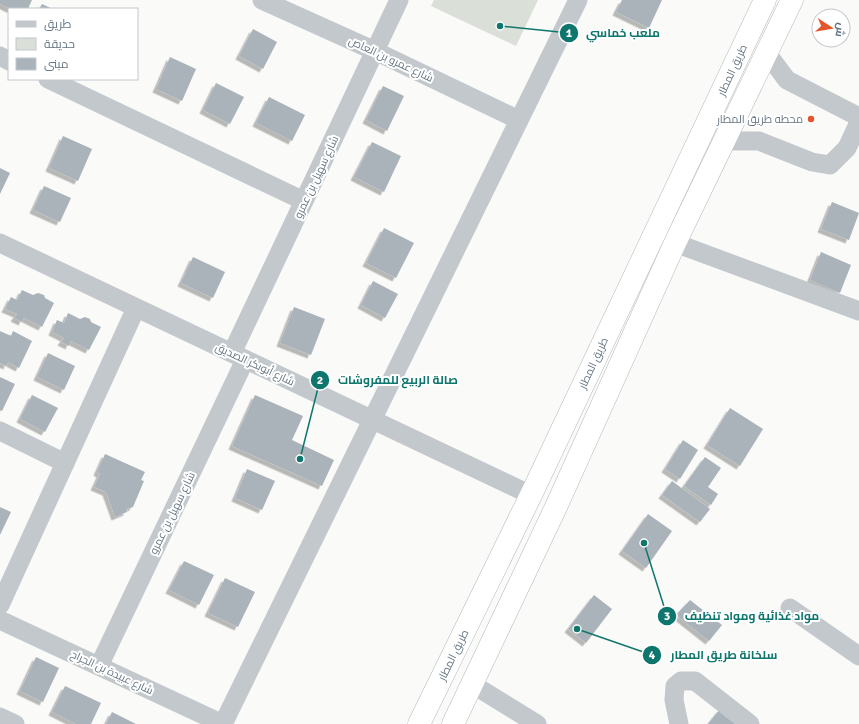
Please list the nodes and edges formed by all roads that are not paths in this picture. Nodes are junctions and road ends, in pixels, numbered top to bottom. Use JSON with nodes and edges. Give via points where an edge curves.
{"nodes":[{"id":1,"x":262,"y":0,"type":"edge"},
{"id":2,"x":399,"y":0,"type":"edge"},
{"id":3,"x":578,"y":0,"type":"edge"},
{"id":4,"x":765,"y":0,"type":"edge"},
{"id":5,"x":792,"y":0,"type":"edge"},
{"id":6,"x":375,"y":51,"type":"junction"},
{"id":7,"x":766,"y":52,"type":"junction"},
{"id":8,"x":50,"y":80,"type":"edge"},
{"id":9,"x":859,"y":117,"type":"edge"},
{"id":10,"x":519,"y":120,"type":"junction"},
{"id":11,"x":859,"y":122,"type":"edge"},
{"id":12,"x":724,"y":141,"type":"junction"},
{"id":13,"x":304,"y":201,"type":"junction"},
{"id":14,"x":0,"y":243,"type":"edge"},
{"id":15,"x":675,"y":243,"type":"junction"},
{"id":16,"x":136,"y":308,"type":"junction"},
{"id":17,"x":859,"y":311,"type":"edge"},
{"id":18,"x":239,"y":356,"type":"junction"},
{"id":19,"x":372,"y":420,"type":"junction"},
{"id":20,"x":0,"y":431,"type":"edge"},
{"id":21,"x":65,"y":463,"type":"junction"},
{"id":22,"x":531,"y":495,"type":"junction"},
{"id":23,"x":0,"y":606,"type":"edge"},
{"id":24,"x":790,"y":608,"type":"dead end"},
{"id":25,"x":0,"y":620,"type":"edge"},
{"id":26,"x":859,"y":656,"type":"edge"},
{"id":27,"x":99,"y":666,"type":"junction"},
{"id":28,"x":472,"y":684,"type":"junction"},
{"id":29,"x":0,"y":717,"type":"edge"},
{"id":30,"x":15,"y":724,"type":"edge"},
{"id":31,"x":223,"y":724,"type":"edge"},
{"id":32,"x":419,"y":724,"type":"edge"},
{"id":33,"x":453,"y":724,"type":"edge"},
{"id":34,"x":536,"y":724,"type":"edge"},
{"id":35,"x":679,"y":724,"type":"edge"},
{"id":36,"x":750,"y":724,"type":"edge"}],
"edges":[{"from":1,"to":6,"type":"street","name":"شارع عمرو بن العاص"},
{"from":2,"to":6,"type":"street","name":"شارع سهيل بن عمرو"},
{"from":3,"to":10,"type":"street"},
{"from":4,"to":22,"type":"highway","name":"طريق المطار"},
{"from":5,"to":7,"type":"highway","name":"طريق المطار"},
{"from":6,"to":10,"type":"street","name":"شارع عمرو بن العاص"},
{"from":6,"to":13,"type":"street","name":"شارع سهيل بن عمرو"},
{"from":7,"to":9,"type":"street","via":[[786,80]]},
{"from":7,"to":12,"type":"highway","name":"طريق المطار"},
{"from":8,"to":13,"type":"street"},
{"from":10,"to":19,"type":"street"},
{"from":11,"to":12,"type":"street","via":[[847,148],[830,165],[812,162],[759,141]]},
{"from":12,"to":15,"type":"highway","name":"طريق المطار"},
{"from":13,"to":18,"type":"street","name":"شارع سهيل بن عمرو"},
{"from":14,"to":16,"type":"street","name":"شارع أبوبكر الصديق"},
{"from":15,"to":17,"type":"street"},
{"from":15,"to":28,"type":"highway","name":"طريق المطار","via":[[556,507]]},
{"from":16,"to":18,"type":"street","name":"شارع أبوبكر الصديق"},
{"from":16,"to":21,"type":"street"},
{"from":18,"to":19,"type":"street","name":"شارع أبوبكر الصديق"},
{"from":18,"to":27,"type":"street","name":"شارع سهيل بن عمرو"},
{"from":19,"to":22,"type":"street","name":"شارع أبوبكر الصديق"},
{"from":19,"to":31,"type":"street"},
{"from":20,"to":21,"type":"street"},
{"from":21,"to":23,"type":"street"},
{"from":22,"to":32,"type":"highway","name":"طريق المطار"},
{"from":24,"to":26,"type":"street"},
{"from":25,"to":27,"type":"street","name":"شارع عبيدة بن الجراح"},
{"from":27,"to":31,"type":"street","name":"شارع عبيدة بن الجراح"},
{"from":28,"to":33,"type":"highway","name":"طريق المطار"},
{"from":28,"to":34,"type":"street"},
{"from":29,"to":30,"type":"street"},
{"from":35,"to":36,"type":"street","via":[[674,700],[675,686],[681,681],[695,682]]}]}
